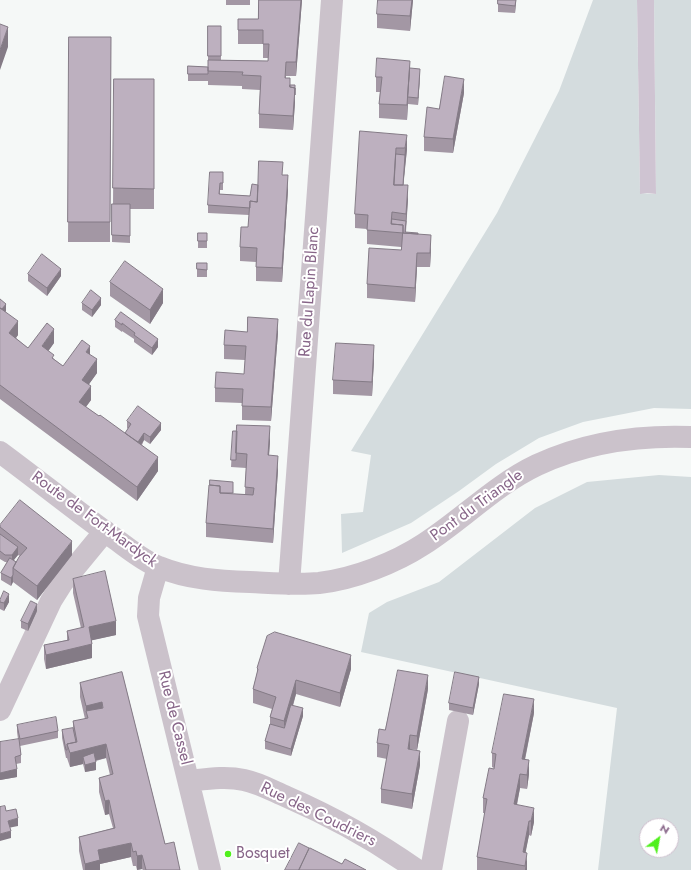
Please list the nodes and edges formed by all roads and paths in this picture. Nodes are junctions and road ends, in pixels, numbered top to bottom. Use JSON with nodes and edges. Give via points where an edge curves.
{"nodes":[{"id":1,"x":332,"y":0,"type":"edge"},
{"id":2,"x":691,"y":437,"type":"edge"},
{"id":3,"x":0,"y":452,"type":"edge"},
{"id":4,"x":105,"y":531,"type":"junction"},
{"id":5,"x":158,"y":567,"type":"junction"},
{"id":6,"x":289,"y":584,"type":"junction"},
{"id":7,"x":0,"y":710,"type":"edge"},
{"id":8,"x":458,"y":721,"type":"dead end"},
{"id":9,"x":189,"y":781,"type":"junction"},
{"id":10,"x":210,"y":870,"type":"edge"},
{"id":11,"x":417,"y":870,"type":"edge"},
{"id":12,"x":431,"y":870,"type":"edge"}],
"edges":[{"from":1,"to":6,"type":"street","name":"Rue du Lapin Blanc"},
{"from":2,"to":6,"type":"street","name":"Pont du Triangle","via":[[621,439],[582,447],[550,459],[505,483],[423,545],[404,555],[344,578],[321,583]]},
{"from":3,"to":4,"type":"street","name":"Route de Fort-Mardyck"},
{"from":4,"to":5,"type":"street","name":"Route de Fort-Mardyck"},
{"from":4,"to":7,"type":"street","via":[[53,596]]},
{"from":5,"to":6,"type":"street","name":"Route de Fort-Mardyck","via":[[183,575],[216,580]]},
{"from":5,"to":9,"type":"street","name":"Rue de Cassel","via":[[149,598],[148,616]]},
{"from":8,"to":12,"type":"street"},
{"from":9,"to":10,"type":"street","name":"Rue de Cassel"},
{"from":9,"to":11,"type":"street","name":"Rue des Coudriers","via":[[232,778],[255,783],[335,820],[377,843]]}]}
